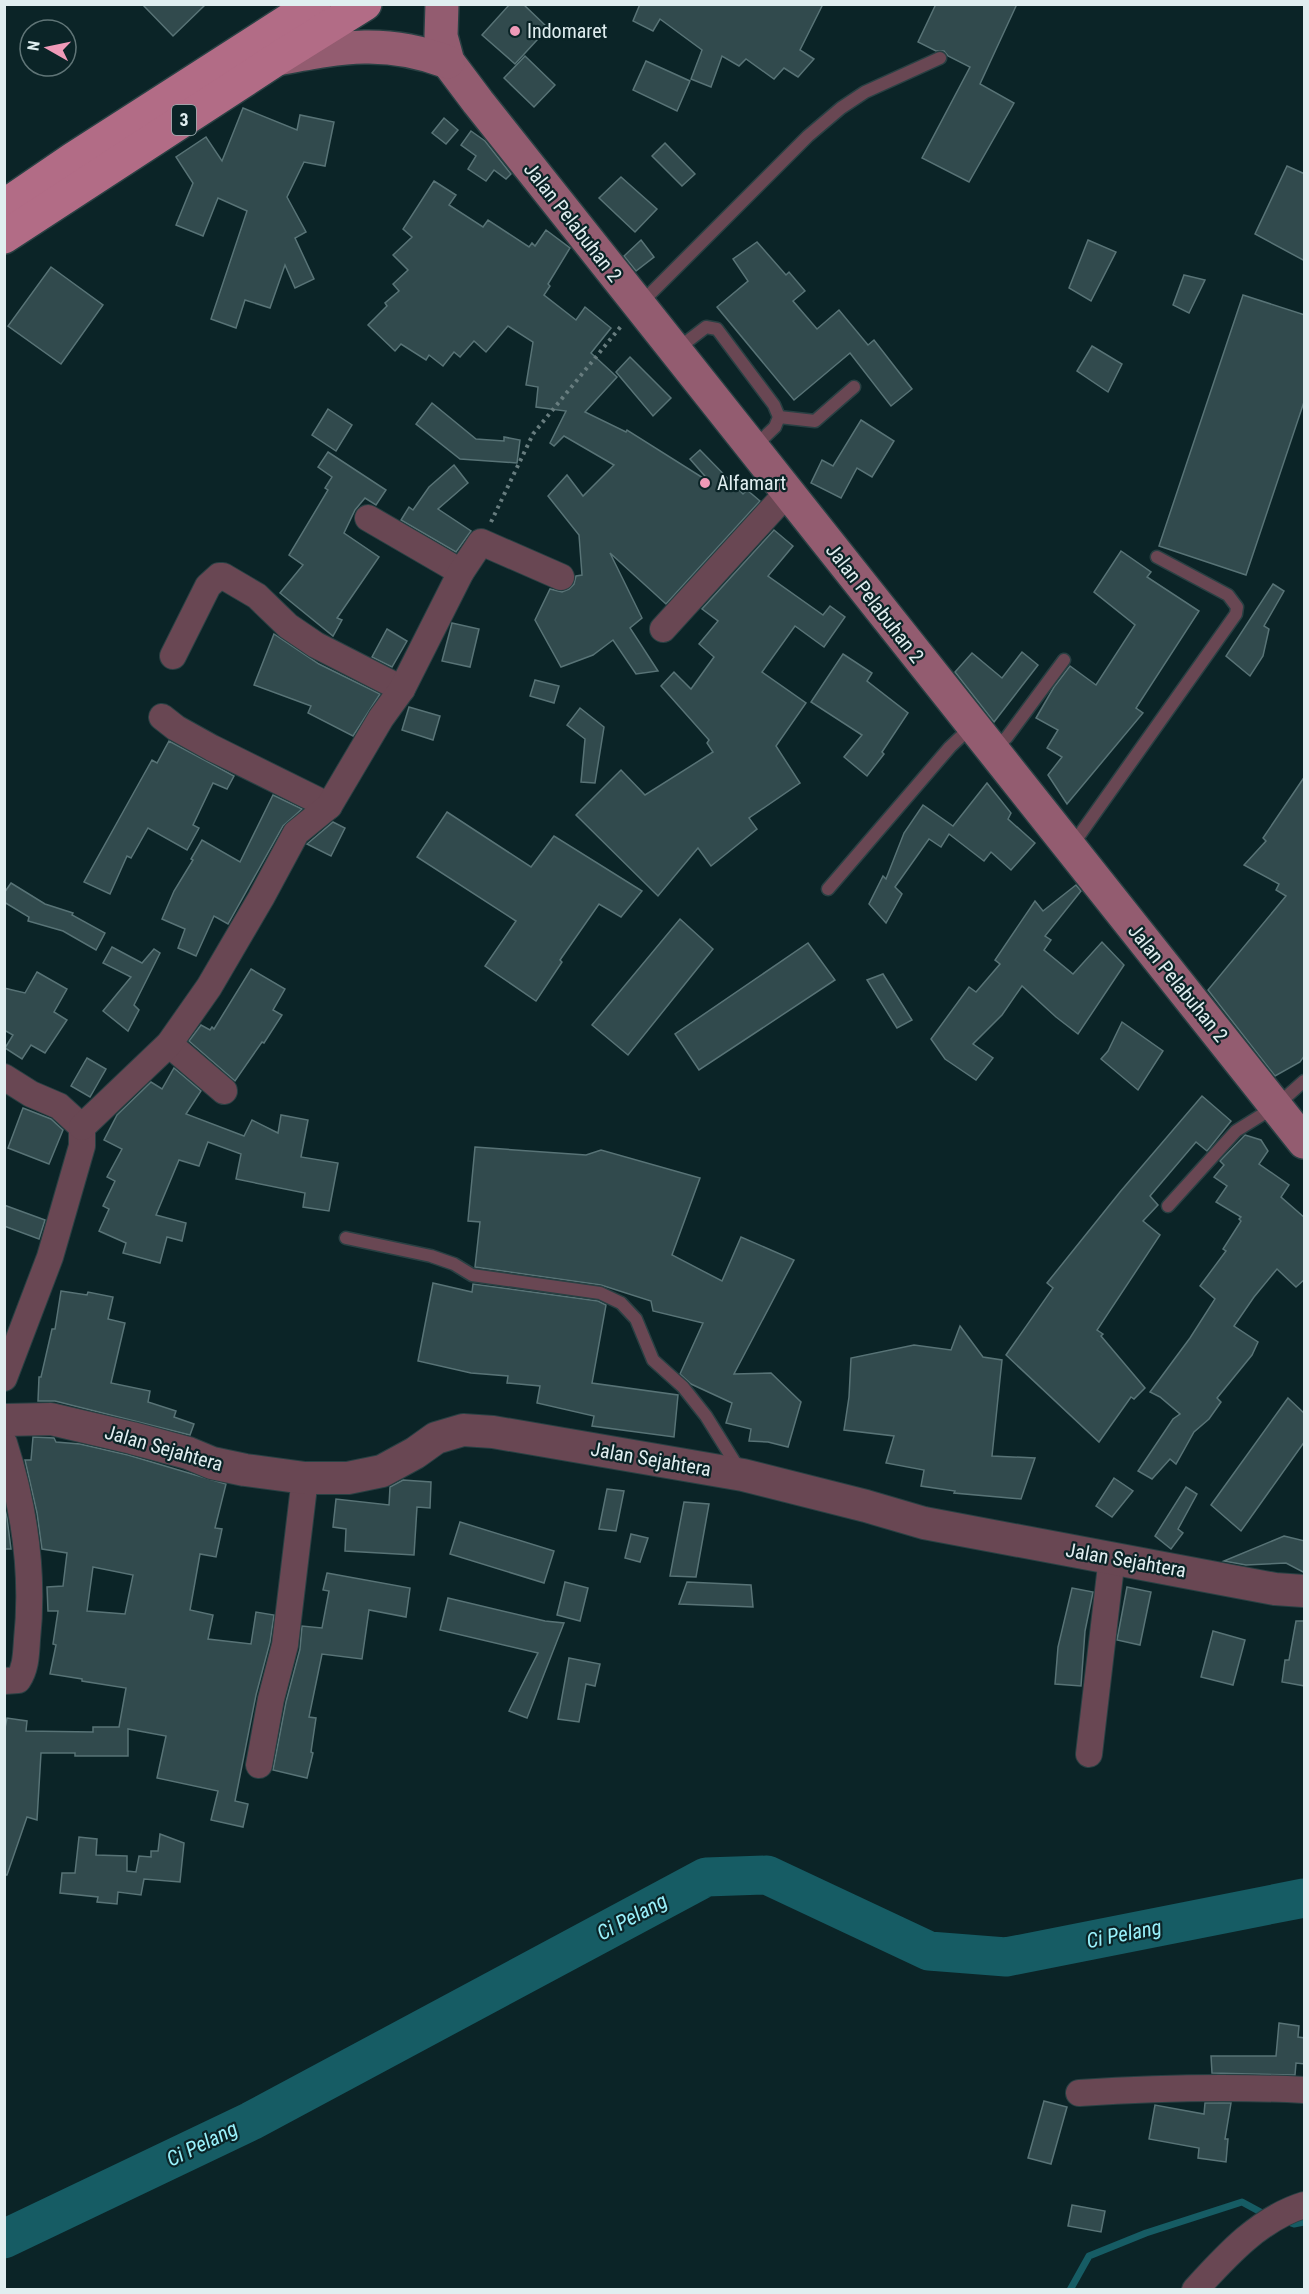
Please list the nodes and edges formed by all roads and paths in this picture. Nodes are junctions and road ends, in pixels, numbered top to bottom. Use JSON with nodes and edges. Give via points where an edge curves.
{"nodes":[{"id":1,"x":280,"y":4,"type":"edge"},
{"id":2,"x":314,"y":4,"type":"edge"},
{"id":3,"x":365,"y":4,"type":"edge"},
{"id":4,"x":442,"y":4,"type":"edge"},
{"id":5,"x":268,"y":49,"type":"junction"},
{"id":6,"x":940,"y":58,"type":"dead end"},
{"id":7,"x":448,"y":62,"type":"junction"},
{"id":8,"x":4,"y":206,"type":"edge"},
{"id":9,"x":4,"y":237,"type":"edge"},
{"id":10,"x":639,"y":305,"type":"junction"},
{"id":11,"x":675,"y":351,"type":"junction"},
{"id":12,"x":854,"y":387,"type":"dead end"},
{"id":13,"x":778,"y":417,"type":"junction"},
{"id":14,"x":753,"y":448,"type":"junction"},
{"id":15,"x":788,"y":492,"type":"junction"},
{"id":16,"x":368,"y":518,"type":"dead end"},
{"id":17,"x":482,"y":542,"type":"junction"},
{"id":18,"x":1157,"y":557,"type":"dead end"},
{"id":19,"x":461,"y":572,"type":"junction"},
{"id":20,"x":561,"y":577,"type":"dead end"},
{"id":21,"x":663,"y":629,"type":"dead end"},
{"id":22,"x":173,"y":656,"type":"dead end"},
{"id":23,"x":1064,"y":660,"type":"dead end"},
{"id":24,"x":402,"y":689,"type":"junction"},
{"id":25,"x":162,"y":717,"type":"dead end"},
{"id":26,"x":972,"y":726,"type":"junction"},
{"id":27,"x":993,"y":751,"type":"junction"},
{"id":28,"x":329,"y":806,"type":"junction"},
{"id":29,"x":1070,"y":848,"type":"junction"},
{"id":30,"x":828,"y":889,"type":"dead end"},
{"id":31,"x":169,"y":1044,"type":"junction"},
{"id":32,"x":4,"y":1077,"type":"edge"},
{"id":33,"x":1305,"y":1081,"type":"edge"},
{"id":34,"x":224,"y":1092,"type":"dead end"},
{"id":35,"x":1275,"y":1106,"type":"junction"},
{"id":36,"x":82,"y":1127,"type":"junction"},
{"id":37,"x":1305,"y":1142,"type":"edge"},
{"id":38,"x":1167,"y":1206,"type":"dead end"},
{"id":39,"x":346,"y":1238,"type":"dead end"},
{"id":40,"x":4,"y":1378,"type":"edge"},
{"id":41,"x":4,"y":1420,"type":"edge"},
{"id":42,"x":4,"y":1443,"type":"edge"},
{"id":43,"x":743,"y":1475,"type":"junction"},
{"id":44,"x":305,"y":1478,"type":"junction"},
{"id":45,"x":1112,"y":1557,"type":"junction"},
{"id":46,"x":1305,"y":1591,"type":"edge"},
{"id":47,"x":4,"y":1681,"type":"edge"},
{"id":48,"x":1089,"y":1754,"type":"dead end"},
{"id":49,"x":259,"y":1765,"type":"dead end"},
{"id":50,"x":1305,"y":2090,"type":"edge"},
{"id":51,"x":1078,"y":2092,"type":"dead end"},
{"id":52,"x":1305,"y":2205,"type":"edge"},
{"id":53,"x":1194,"y":2289,"type":"edge"}],
"edges":[{"from":1,"to":5,"type":"main road"},
{"from":2,"to":5,"type":"main road","number":"3"},
{"from":3,"to":5,"type":"main road","number":"3"},
{"from":4,"to":7,"type":"main road","via":[[441,36]]},
{"from":5,"to":7,"type":"main road","via":[[378,46],[422,52]]},
{"from":5,"to":8,"type":"main road","number":"3"},
{"from":5,"to":9,"type":"main road","number":"3"},
{"from":6,"to":10,"type":"lane","via":[[865,92],[841,108]]},
{"from":7,"to":10,"type":"main road","name":"Jalan Pelabuhan 2"},
{"from":10,"to":11,"type":"main road","name":"Jalan Pelabuhan 2"},
{"from":10,"to":17,"type":"path","via":[[533,434]]},
{"from":11,"to":13,"type":"lane","via":[[706,327],[717,329],[774,405]]},
{"from":11,"to":14,"type":"main road","name":"Jalan Pelabuhan 2"},
{"from":12,"to":13,"type":"lane","via":[[815,421]]},
{"from":13,"to":14,"type":"lane","via":[[775,427]]},
{"from":14,"to":15,"type":"main road","name":"Jalan Pelabuhan 2"},
{"from":15,"to":21,"type":"street"},
{"from":15,"to":26,"type":"main road","name":"Jalan Pelabuhan 2"},
{"from":16,"to":19,"type":"street"},
{"from":17,"to":19,"type":"street"},
{"from":17,"to":20,"type":"street"},
{"from":18,"to":29,"type":"lane","via":[[1228,595],[1237,607],[1236,614]]},
{"from":19,"to":24,"type":"street"},
{"from":22,"to":24,"type":"street","via":[[208,586],[223,576],[257,596],[288,626],[316,645]]},
{"from":23,"to":27,"type":"lane"},
{"from":24,"to":28,"type":"street"},
{"from":25,"to":28,"type":"street","via":[[212,748]]},
{"from":26,"to":27,"type":"main road","name":"Jalan Pelabuhan 2"},
{"from":26,"to":30,"type":"lane"},
{"from":27,"to":29,"type":"main road","name":"Jalan Pelabuhan 2"},
{"from":28,"to":31,"type":"street","via":[[296,832],[209,987]]},
{"from":29,"to":35,"type":"main road","name":"Jalan Pelabuhan 2"},
{"from":31,"to":34,"type":"street"},
{"from":31,"to":36,"type":"street"},
{"from":32,"to":36,"type":"street","via":[[59,1106]]},
{"from":33,"to":35,"type":"lane"},
{"from":35,"to":37,"type":"main road","name":"Jalan Pelabuhan 2"},
{"from":35,"to":38,"type":"lane","via":[[1236,1131]]},
{"from":36,"to":40,"type":"street","via":[[82,1146],[50,1257]]},
{"from":39,"to":43,"type":"lane","via":[[431,1256],[472,1275],[600,1293],[621,1303],[636,1319],[653,1360],[683,1387],[706,1416]]},
{"from":41,"to":44,"type":"street","name":"Jalan Sejahtera","via":[[51,1419],[188,1453],[212,1463]]},
{"from":42,"to":47,"type":"street","via":[[23,1518],[30,1611],[21,1674],[18,1680]]},
{"from":43,"to":44,"type":"street","name":"Jalan Sejahtera","via":[[463,1430],[436,1438],[382,1471],[348,1478]]},
{"from":43,"to":45,"type":"street","name":"Jalan Sejahtera","via":[[924,1523]]},
{"from":44,"to":49,"type":"street","via":[[285,1645]]},
{"from":45,"to":46,"type":"street","name":"Jalan Sejahtera","via":[[1275,1589]]},
{"from":45,"to":48,"type":"street"},
{"from":50,"to":51,"type":"street","via":[[1180,2088]]},
{"from":52,"to":53,"type":"street","via":[[1265,2224],[1228,2253]]}]}
